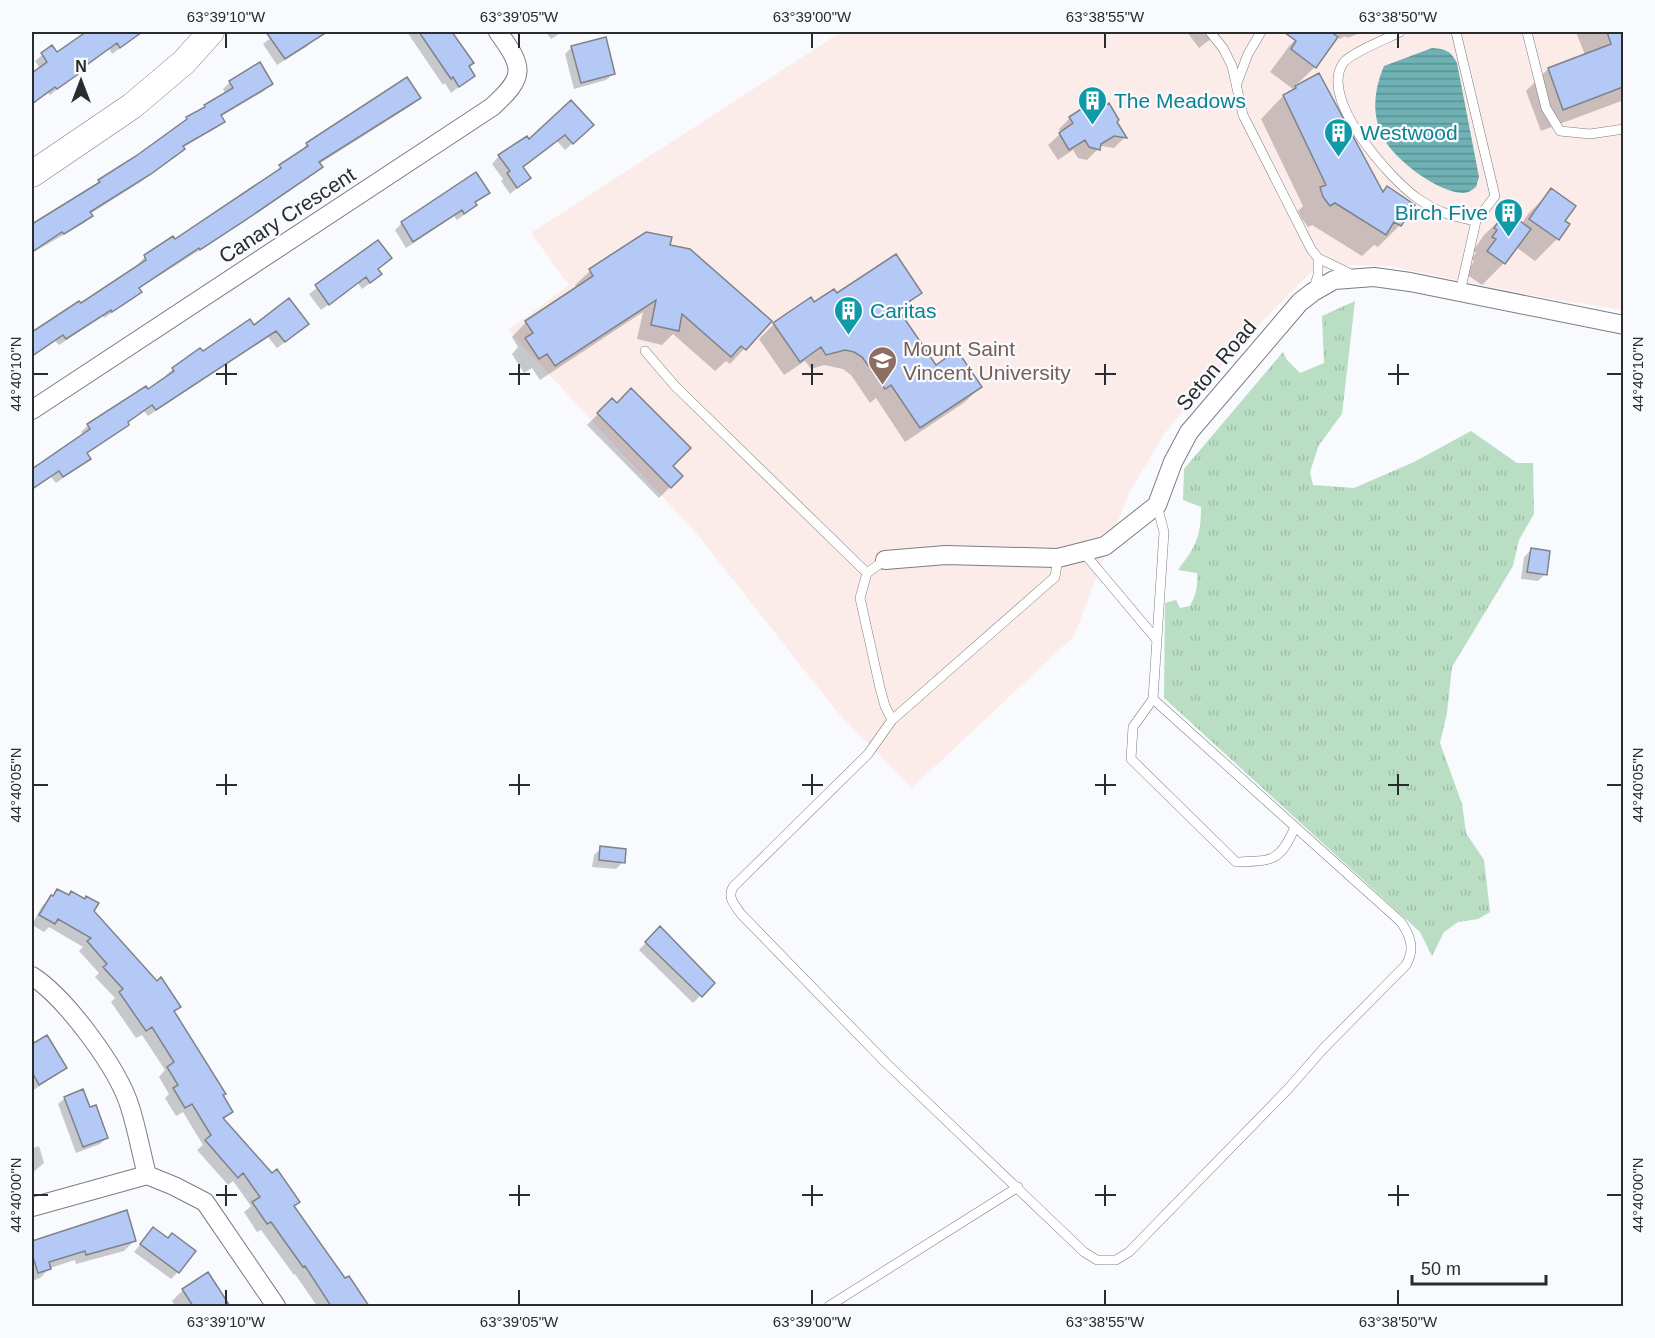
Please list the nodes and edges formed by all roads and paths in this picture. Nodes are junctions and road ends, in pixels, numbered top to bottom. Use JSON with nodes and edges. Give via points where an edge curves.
{"nodes":[{"id":1,"x":211,"y":32,"type":"edge"},
{"id":2,"x":498,"y":32,"type":"edge"},
{"id":3,"x":1210,"y":32,"type":"edge"},
{"id":4,"x":1261,"y":32,"type":"edge"},
{"id":5,"x":1400,"y":32,"type":"edge"},
{"id":6,"x":1456,"y":32,"type":"edge"},
{"id":7,"x":1527,"y":32,"type":"edge"},
{"id":8,"x":1237,"y":83,"type":"junction"},
{"id":9,"x":1623,"y":129,"type":"edge"},
{"id":10,"x":32,"y":174,"type":"edge"},
{"id":11,"x":1476,"y":221,"type":"junction"},
{"id":12,"x":1318,"y":258,"type":"junction"},
{"id":13,"x":1358,"y":277,"type":"junction"},
{"id":14,"x":1313,"y":292,"type":"junction"},
{"id":15,"x":1460,"y":292,"type":"junction"},
{"id":16,"x":1623,"y":324,"type":"edge"},
{"id":17,"x":645,"y":351,"type":"dead end"},
{"id":18,"x":32,"y":410,"type":"edge"},
{"id":19,"x":1158,"y":505,"type":"junction"},
{"id":20,"x":1084,"y":553,"type":"junction"},
{"id":21,"x":1058,"y":558,"type":"junction"},
{"id":22,"x":885,"y":560,"type":"joint"},
{"id":23,"x":867,"y":573,"type":"junction"},
{"id":24,"x":1157,"y":640,"type":"junction"},
{"id":25,"x":1154,"y":699,"type":"junction"},
{"id":26,"x":892,"y":720,"type":"junction"},
{"id":27,"x":1295,"y":827,"type":"junction"},
{"id":28,"x":32,"y":976,"type":"edge"},
{"id":29,"x":147,"y":1174,"type":"junction"},
{"id":30,"x":1018,"y":1187,"type":"junction"},
{"id":31,"x":32,"y":1207,"type":"edge"},
{"id":32,"x":276,"y":1306,"type":"edge"},
{"id":33,"x":829,"y":1306,"type":"edge"}],
"edges":[{"from":1,"to":10,"type":"street","via":[[184,62],[132,106]]},
{"from":2,"to":18,"type":"street","name":"Canary Crescent","via":[[519,68],[512,88],[492,107]]},
{"from":3,"to":8,"type":"lane","via":[[1223,48]]},
{"from":4,"to":8,"type":"lane"},
{"from":5,"to":11,"type":"lane","via":[[1349,56],[1338,71],[1340,92],[1358,133],[1392,176],[1444,214]]},
{"from":6,"to":11,"type":"lane","via":[[1495,195]]},
{"from":7,"to":9,"type":"lane","via":[[1546,108],[1560,131],[1590,134]]},
{"from":8,"to":12,"type":"lane","via":[[1243,115]]},
{"from":11,"to":15,"type":"lane"},
{"from":12,"to":13,"type":"lane"},
{"from":12,"to":14,"type":"lane"},
{"from":13,"to":14,"type":"street","name":"Seton Road","via":[[1334,280]]},
{"from":13,"to":15,"type":"street","name":"Seton Road"},
{"from":14,"to":19,"type":"street","name":"Seton Road","via":[[1272,332],[1189,432],[1173,462]]},
{"from":15,"to":16,"type":"street","name":"Seton Road"},
{"from":17,"to":23,"type":"lane","via":[[675,386]]},
{"from":19,"to":20,"type":"street","via":[[1105,546]]},
{"from":19,"to":24,"type":"lane","via":[[1164,532]]},
{"from":20,"to":21,"type":"street"},
{"from":20,"to":24,"type":"lane"},
{"from":21,"to":22,"type":"street","via":[[946,555]]},
{"from":21,"to":26,"type":"lane","via":[[1055,577],[1046,586]]},
{"from":22,"to":23,"type":"lane"},
{"from":23,"to":26,"type":"lane","via":[[860,598],[885,706]]},
{"from":24,"to":25,"type":"lane"},
{"from":25,"to":27,"type":"lane"},
{"from":25,"to":27,"type":"lane","via":[[1133,727],[1131,759],[1236,862],[1268,861],[1286,848]]},
{"from":26,"to":30,"type":"lane","via":[[868,754],[733,887],[730,898],[886,1064]]},
{"from":27,"to":30,"type":"lane","via":[[1401,922],[1412,941],[1412,955],[1406,965],[1126,1255],[1116,1260],[1097,1260],[1084,1252]]},
{"from":28,"to":29,"type":"street","via":[[59,1000],[116,1077],[130,1106]]},
{"from":29,"to":31,"type":"street"},
{"from":29,"to":32,"type":"street","via":[[205,1202]]},
{"from":30,"to":33,"type":"lane"}]}
